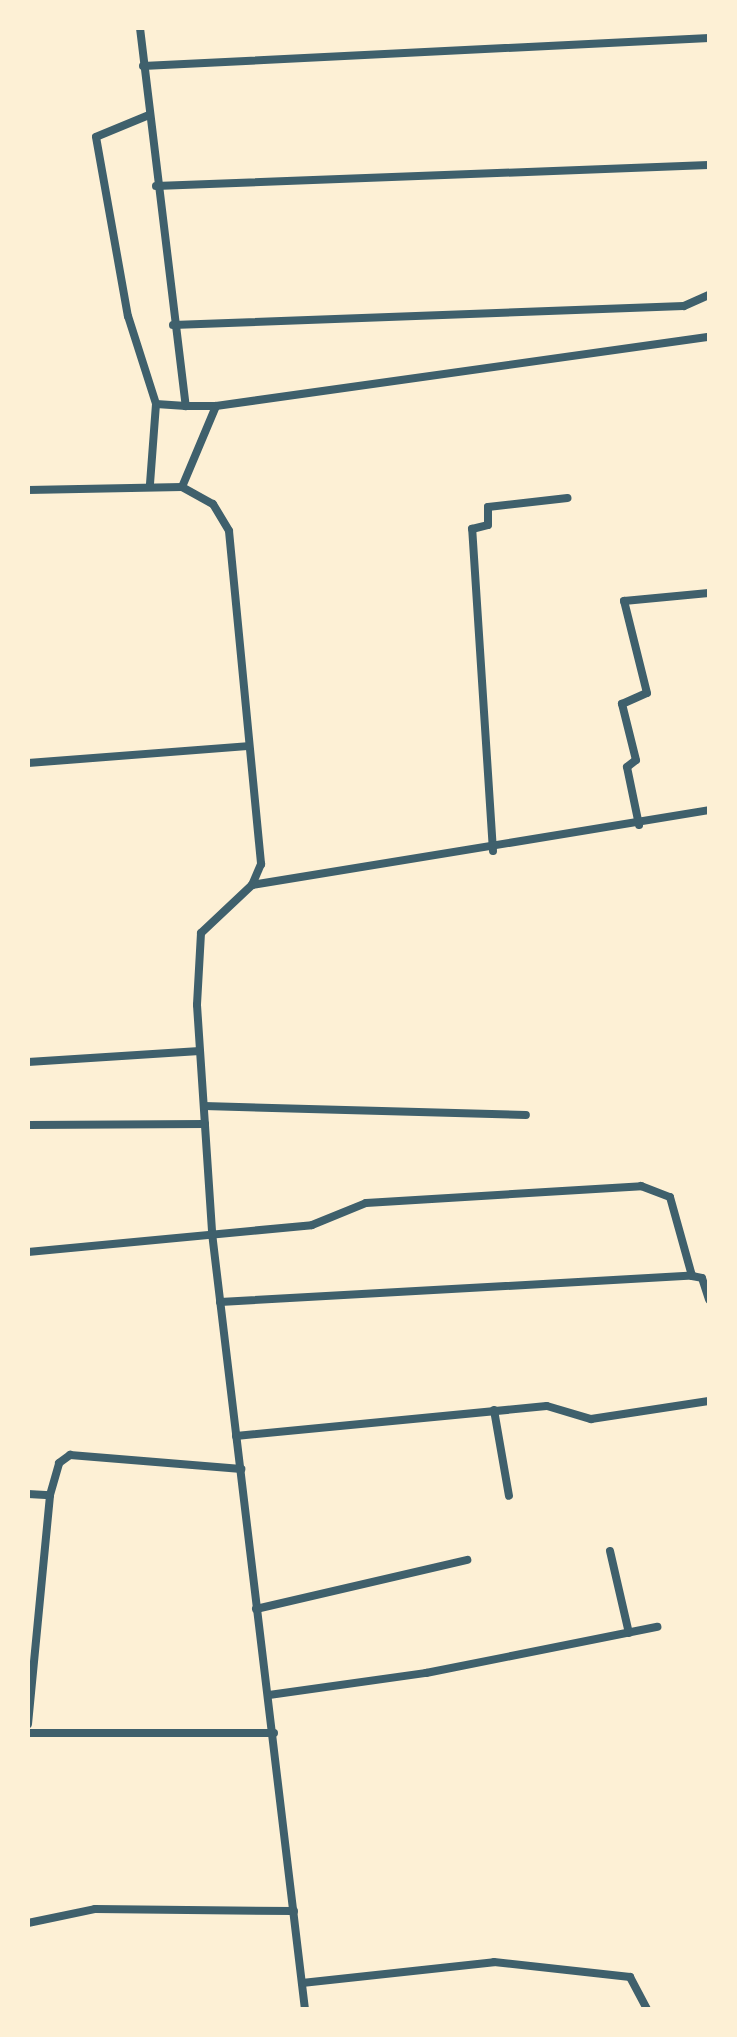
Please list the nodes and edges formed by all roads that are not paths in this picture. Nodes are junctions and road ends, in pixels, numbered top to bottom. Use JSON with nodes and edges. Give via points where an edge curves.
{"nodes":[{"id":1,"x":140,"y":28,"type":"edge"},
{"id":2,"x":709,"y":38,"type":"edge"},
{"id":3,"x":143,"y":66,"type":"junction"},
{"id":4,"x":149,"y":115,"type":"junction"},
{"id":5,"x":709,"y":165,"type":"edge"},
{"id":6,"x":156,"y":186,"type":"junction"},
{"id":7,"x":707,"y":301,"type":"edge"},
{"id":8,"x":173,"y":325,"type":"junction"},
{"id":9,"x":709,"y":337,"type":"edge"},
{"id":10,"x":156,"y":404,"type":"junction"},
{"id":11,"x":186,"y":406,"type":"junction"},
{"id":12,"x":216,"y":406,"type":"junction"},
{"id":13,"x":150,"y":484,"type":"junction"},
{"id":14,"x":182,"y":487,"type":"junction"},
{"id":15,"x":28,"y":490,"type":"edge"},
{"id":16,"x":567,"y":498,"type":"dead end"},
{"id":17,"x":709,"y":593,"type":"edge"},
{"id":18,"x":247,"y":746,"type":"junction"},
{"id":19,"x":28,"y":763,"type":"edge"},
{"id":20,"x":709,"y":810,"type":"edge"},
{"id":21,"x":639,"y":825,"type":"junction"},
{"id":22,"x":493,"y":851,"type":"junction"},
{"id":23,"x":252,"y":885,"type":"junction"},
{"id":24,"x":200,"y":1051,"type":"junction"},
{"id":25,"x":28,"y":1062,"type":"edge"},
{"id":26,"x":204,"y":1106,"type":"junction"},
{"id":27,"x":526,"y":1115,"type":"dead end"},
{"id":28,"x":205,"y":1124,"type":"junction"},
{"id":29,"x":28,"y":1125,"type":"edge"},
{"id":30,"x":212,"y":1233,"type":"junction"},
{"id":31,"x":28,"y":1252,"type":"edge"},
{"id":32,"x":692,"y":1276,"type":"junction"},
{"id":33,"x":709,"y":1300,"type":"edge"},
{"id":34,"x":220,"y":1302,"type":"junction"},
{"id":35,"x":709,"y":1401,"type":"edge"},
{"id":36,"x":494,"y":1410,"type":"junction"},
{"id":37,"x":236,"y":1436,"type":"junction"},
{"id":38,"x":241,"y":1469,"type":"junction"},
{"id":39,"x":28,"y":1494,"type":"edge"},
{"id":40,"x":50,"y":1495,"type":"junction"},
{"id":41,"x":509,"y":1496,"type":"dead end"},
{"id":42,"x":610,"y":1551,"type":"dead end"},
{"id":43,"x":467,"y":1560,"type":"dead end"},
{"id":44,"x":256,"y":1609,"type":"junction"},
{"id":45,"x":657,"y":1627,"type":"dead end"},
{"id":46,"x":629,"y":1633,"type":"junction"},
{"id":47,"x":269,"y":1695,"type":"junction"},
{"id":48,"x":28,"y":1724,"type":"edge"},
{"id":49,"x":28,"y":1733,"type":"edge"},
{"id":50,"x":274,"y":1733,"type":"junction"},
{"id":51,"x":294,"y":1911,"type":"junction"},
{"id":52,"x":28,"y":1923,"type":"edge"},
{"id":53,"x":302,"y":1983,"type":"junction"},
{"id":54,"x":305,"y":2009,"type":"edge"},
{"id":55,"x":647,"y":2009,"type":"edge"}],
"edges":[{"from":1,"to":3,"type":"street"},
{"from":2,"to":3,"type":"street"},
{"from":3,"to":4,"type":"street"},
{"from":4,"to":6,"type":"street"},
{"from":4,"to":10,"type":"street","via":[[105,128],[96,137],[128,316]]},
{"from":5,"to":6,"type":"street"},
{"from":6,"to":8,"type":"street"},
{"from":7,"to":8,"type":"street"},
{"from":8,"to":11,"type":"street"},
{"from":9,"to":12,"type":"street"},
{"from":10,"to":11,"type":"street"},
{"from":10,"to":13,"type":"street"},
{"from":11,"to":12,"type":"street"},
{"from":12,"to":14,"type":"street"},
{"from":13,"to":14,"type":"street"},
{"from":13,"to":15,"type":"street"},
{"from":14,"to":18,"type":"street","via":[[213,504],[229,531]]},
{"from":16,"to":22,"type":"street","via":[[491,506],[488,525],[472,529]]},
{"from":17,"to":21,"type":"street","via":[[624,601],[647,693],[622,704],[636,760],[627,767]]},
{"from":18,"to":19,"type":"street"},
{"from":18,"to":23,"type":"street","via":[[261,864]]},
{"from":20,"to":21,"type":"street"},
{"from":21,"to":22,"type":"street"},
{"from":22,"to":23,"type":"street"},
{"from":23,"to":24,"type":"street","via":[[201,933]]},
{"from":24,"to":25,"type":"street"},
{"from":24,"to":26,"type":"street"},
{"from":26,"to":27,"type":"street"},
{"from":26,"to":28,"type":"street"},
{"from":28,"to":29,"type":"street"},
{"from":28,"to":30,"type":"street"},
{"from":30,"to":31,"type":"street"},
{"from":30,"to":32,"type":"street","via":[[312,1225],[366,1203],[641,1186],[670,1197]]},
{"from":30,"to":34,"type":"street"},
{"from":32,"to":33,"type":"street","via":[[702,1278]]},
{"from":32,"to":34,"type":"street"},
{"from":34,"to":37,"type":"street"},
{"from":35,"to":36,"type":"street","via":[[591,1419],[547,1406]]},
{"from":36,"to":37,"type":"street"},
{"from":36,"to":41,"type":"street"},
{"from":37,"to":38,"type":"street"},
{"from":38,"to":40,"type":"street","via":[[70,1455],[59,1463]]},
{"from":38,"to":44,"type":"street"},
{"from":39,"to":40,"type":"street"},
{"from":40,"to":48,"type":"street"},
{"from":42,"to":46,"type":"street"},
{"from":43,"to":44,"type":"street"},
{"from":44,"to":47,"type":"street"},
{"from":45,"to":46,"type":"street"},
{"from":46,"to":47,"type":"street","via":[[426,1673]]},
{"from":47,"to":50,"type":"street"},
{"from":49,"to":50,"type":"street"},
{"from":50,"to":51,"type":"street"},
{"from":51,"to":52,"type":"street","via":[[95,1909]]},
{"from":51,"to":53,"type":"street"},
{"from":53,"to":54,"type":"street"},
{"from":53,"to":55,"type":"street","via":[[494,1962],[630,1977]]}]}
